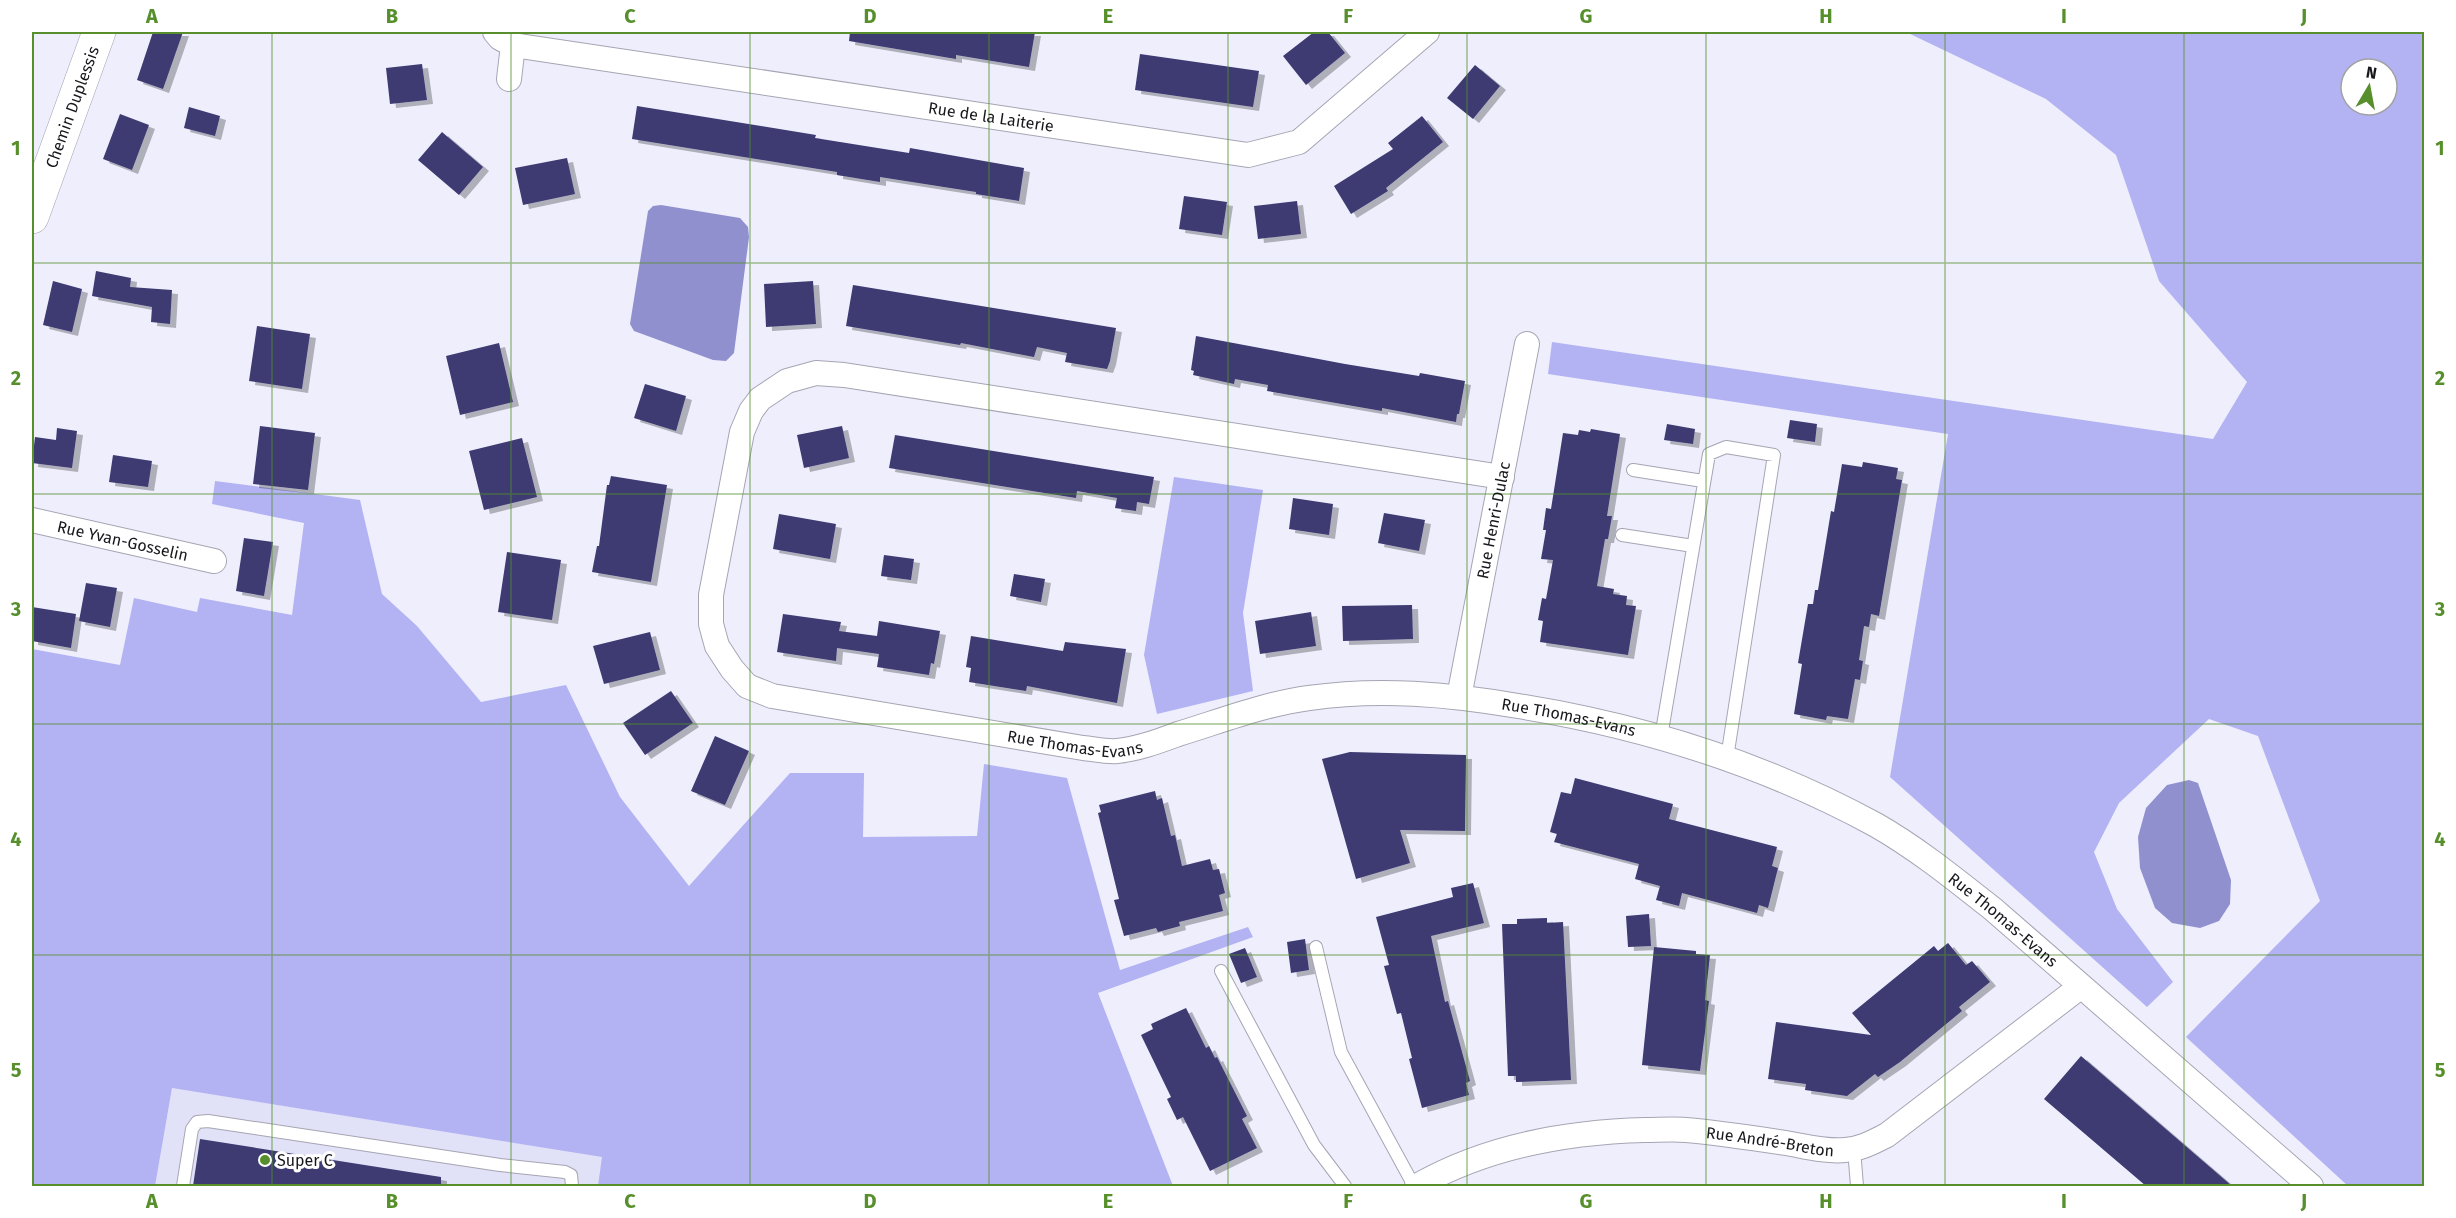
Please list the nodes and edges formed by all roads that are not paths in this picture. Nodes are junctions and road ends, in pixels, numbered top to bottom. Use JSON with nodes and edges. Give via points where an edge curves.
{"nodes":[{"id":1,"x":99,"y":32,"type":"edge"},
{"id":2,"x":1427,"y":32,"type":"edge"},
{"id":3,"x":504,"y":38,"type":"edge"},
{"id":4,"x":509,"y":79,"type":"dead end"},
{"id":5,"x":32,"y":217,"type":"edge"},
{"id":6,"x":1527,"y":344,"type":"dead end"},
{"id":7,"x":1633,"y":470,"type":"dead end"},
{"id":8,"x":1502,"y":477,"type":"junction"},
{"id":9,"x":1703,"y":481,"type":"junction"},
{"id":10,"x":32,"y":520,"type":"edge"},
{"id":11,"x":1622,"y":535,"type":"dead end"},
{"id":12,"x":1693,"y":546,"type":"junction"},
{"id":13,"x":214,"y":561,"type":"dead end"},
{"id":14,"x":1459,"y":697,"type":"junction"},
{"id":15,"x":1661,"y":736,"type":"junction"},
{"id":16,"x":1727,"y":758,"type":"junction"},
{"id":17,"x":1316,"y":947,"type":"dead end"},
{"id":18,"x":1221,"y":972,"type":"dead end"},
{"id":19,"x":2080,"y":987,"type":"junction"},
{"id":20,"x":1854,"y":1149,"type":"junction"},
{"id":21,"x":2305,"y":1185,"type":"edge"},
{"id":22,"x":183,"y":1186,"type":"edge"},
{"id":23,"x":572,"y":1186,"type":"edge"},
{"id":24,"x":1345,"y":1186,"type":"edge"},
{"id":25,"x":1415,"y":1186,"type":"edge"},
{"id":26,"x":1857,"y":1186,"type":"edge"}],
"edges":[{"from":1,"to":5,"type":"street","name":"Chemin Duplessis"},
{"from":2,"to":3,"type":"street","name":"Rue de la Laiterie","via":[[1299,142],[1248,155]]},
{"from":3,"to":4,"type":"street"},
{"from":6,"to":8,"type":"street","name":"Rue Henri-Dulac"},
{"from":7,"to":9,"type":"lane"},
{"from":8,"to":14,"type":"street","name":"Rue Henri-Dulac"},
{"from":8,"to":14,"type":"street","name":"Rue Thomas-Evans","via":[[816,373],[787,381],[765,394],[751,411],[742,432],[711,595],[711,624],[717,646],[747,686],[772,696],[1083,748],[1116,751],[1144,746],[1263,707],[1309,698],[1393,693]]},
{"from":9,"to":12,"type":"lane"},
{"from":9,"to":16,"type":"lane","via":[[1709,454],[1726,447],[1774,455]]},
{"from":10,"to":13,"type":"street","name":"Rue Yvan-Gosselin"},
{"from":11,"to":12,"type":"lane"},
{"from":12,"to":15,"type":"lane"},
{"from":14,"to":15,"type":"street","name":"Rue Thomas-Evans","via":[[1581,716]]},
{"from":15,"to":16,"type":"street","name":"Rue Thomas-Evans"},
{"from":16,"to":19,"type":"street","name":"Rue Thomas-Evans","via":[[1814,794],[1877,826],[1941,868],[1994,910]]},
{"from":17,"to":25,"type":"lane","via":[[1341,1052]]},
{"from":18,"to":24,"type":"lane","via":[[1314,1145]]},
{"from":19,"to":20,"type":"street","name":"Rue André-Breton","via":[[1887,1135]]},
{"from":19,"to":21,"type":"street","name":"Rue Thomas-Evans"},
{"from":20,"to":25,"type":"street","name":"Rue André-Breton","via":[[1843,1151],[1683,1130],[1611,1131],[1570,1135],[1477,1157]]},
{"from":20,"to":26,"type":"lane"},
{"from":22,"to":23,"type":"lane","via":[[192,1129],[197,1122],[208,1120],[565,1172],[571,1175]]}]}
